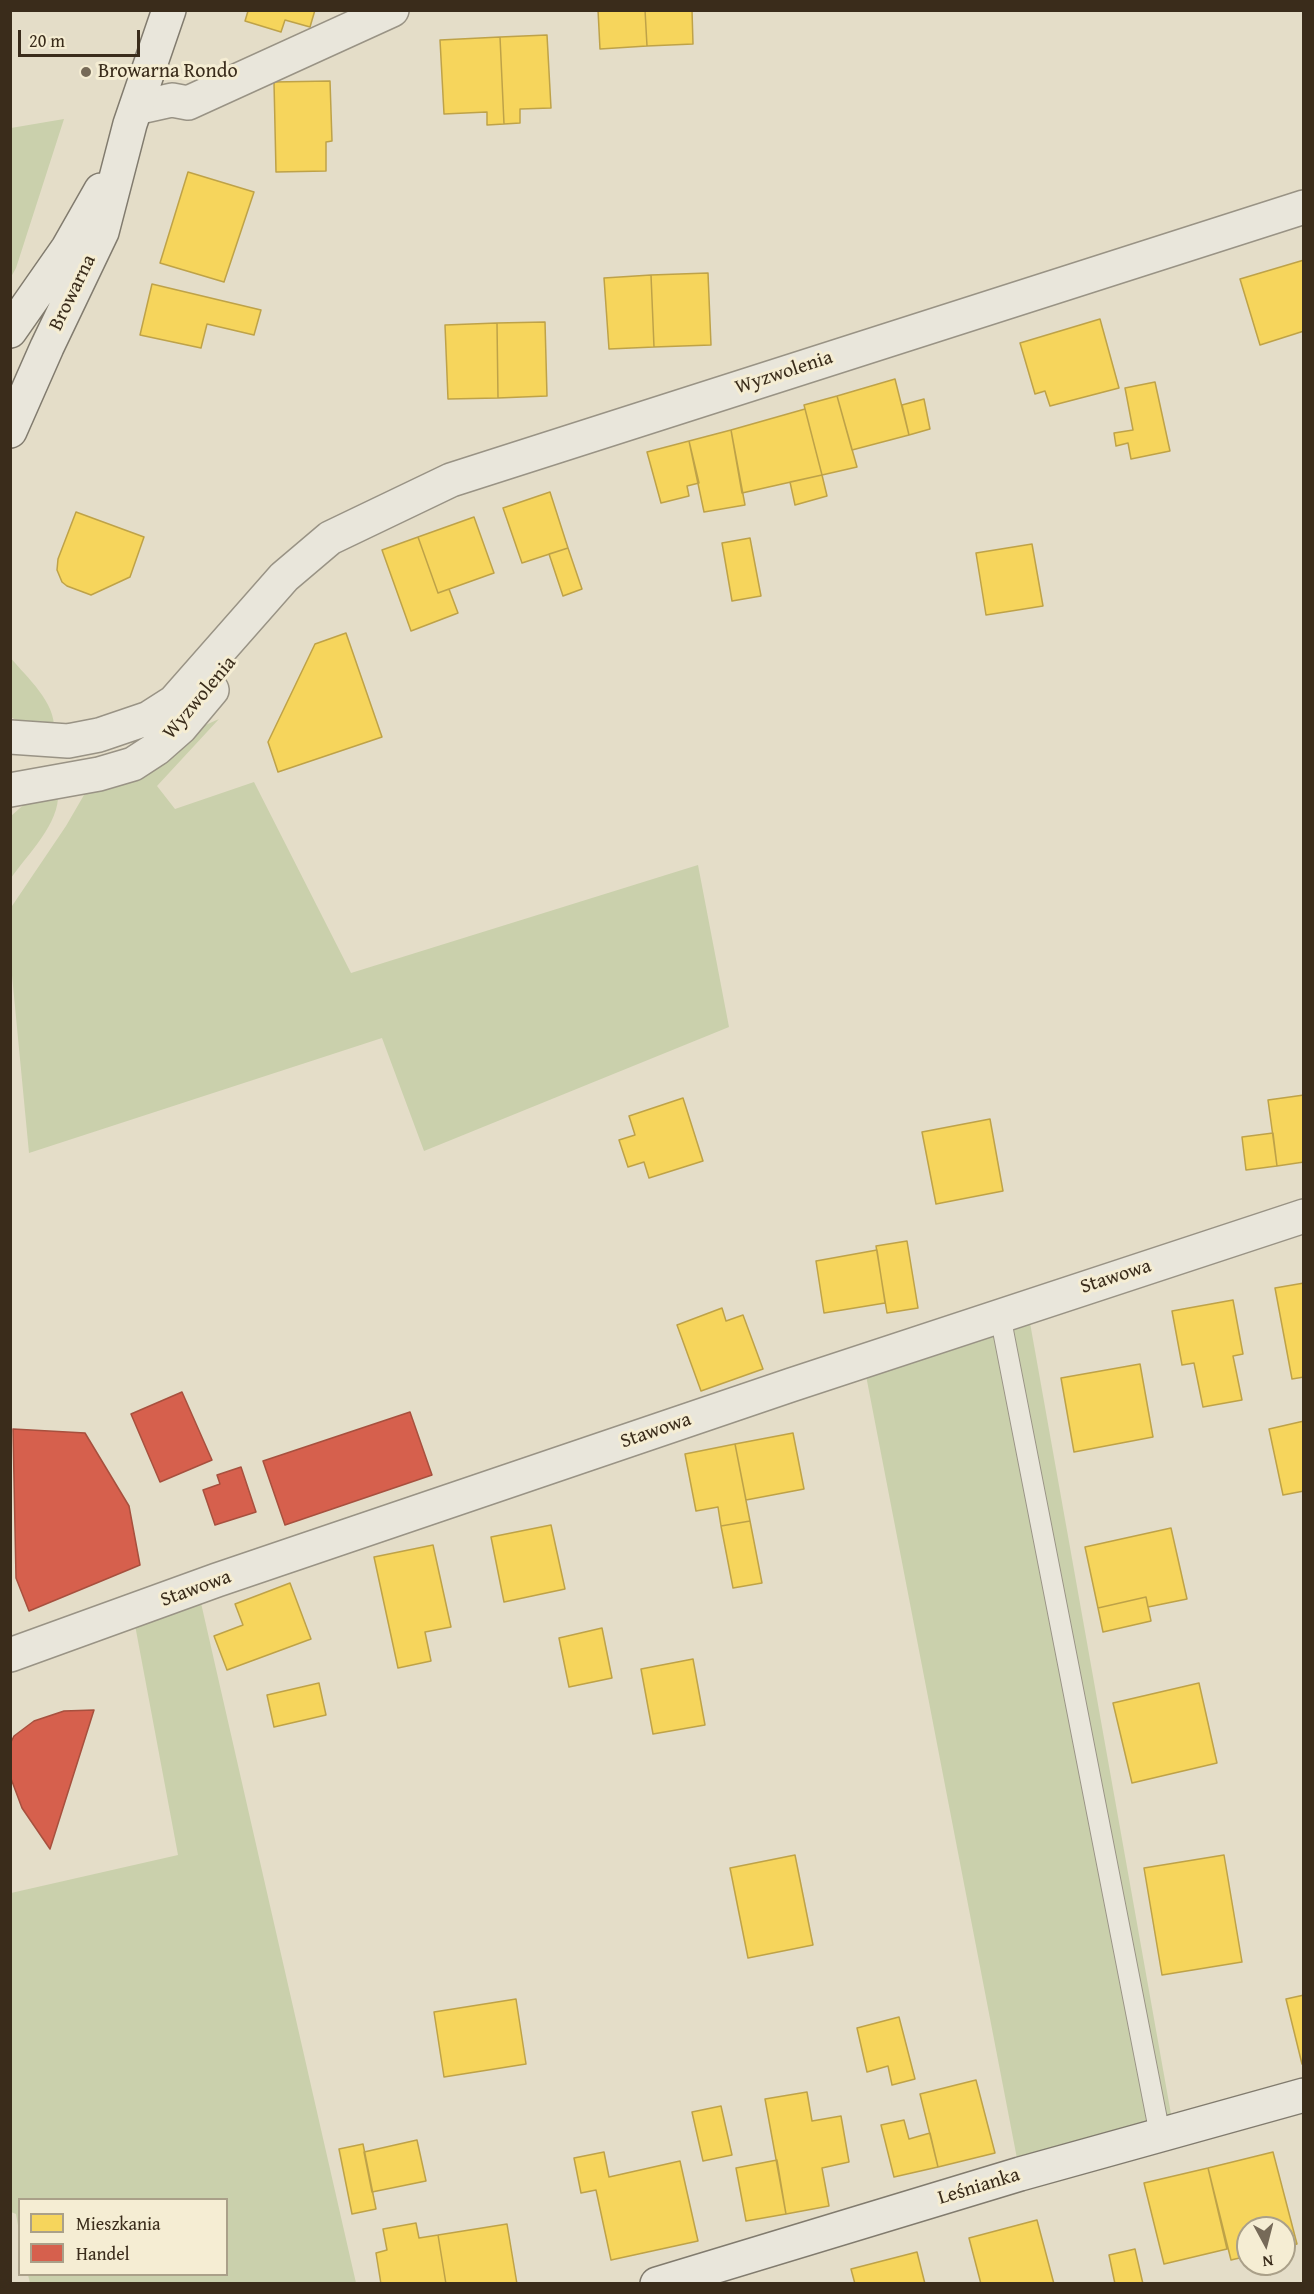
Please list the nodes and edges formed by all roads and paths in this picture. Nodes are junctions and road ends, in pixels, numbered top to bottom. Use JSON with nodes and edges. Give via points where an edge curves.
{"nodes":[{"id":1,"x":169,"y":10,"type":"edge"},
{"id":2,"x":392,"y":10,"type":"edge"},
{"id":3,"x":136,"y":108,"type":"junction"},
{"id":4,"x":123,"y":152,"type":"junction"},
{"id":5,"x":1304,"y":207,"type":"edge"},
{"id":6,"x":10,"y":331,"type":"edge"},
{"id":7,"x":10,"y":430,"type":"edge"},
{"id":8,"x":284,"y":577,"type":"junction"},
{"id":9,"x":10,"y":737,"type":"edge"},
{"id":10,"x":10,"y":789,"type":"edge"},
{"id":11,"x":1304,"y":1216,"type":"edge"},
{"id":12,"x":1000,"y":1315,"type":"junction"},
{"id":13,"x":10,"y":1654,"type":"edge"},
{"id":14,"x":1304,"y":2095,"type":"edge"},
{"id":15,"x":1160,"y":2135,"type":"junction"},
{"id":16,"x":657,"y":2283,"type":"edge"}],
"edges":[{"from":1,"to":3,"type":"street","name":"Browarna"},
{"from":2,"to":3,"type":"street","via":[[188,103],[171,100]]},
{"from":3,"to":4,"type":"street","name":"Browarna"},
{"from":4,"to":6,"type":"street","name":"Browarna","via":[[68,248]]},
{"from":4,"to":7,"type":"street","name":"Browarna","via":[[102,232]]},
{"from":5,"to":8,"type":"street","name":"Wyzwolenia","via":[[451,480],[330,538]]},
{"from":8,"to":9,"type":"street","name":"Wyzwolenia","via":[[174,702],[149,718],[68,741]]},
{"from":8,"to":10,"type":"street","name":"Wyzwolenia","via":[[228,671],[181,727],[156,749],[133,764],[99,774]]},
{"from":11,"to":12,"type":"street","name":"Stawowa"},
{"from":12,"to":13,"type":"street","name":"Stawowa","via":[[228,1576]]},
{"from":12,"to":15,"type":"lane"},
{"from":14,"to":15,"type":"street","name":"Leśnianka"},
{"from":15,"to":16,"type":"street","name":"Leśnianka"}]}
